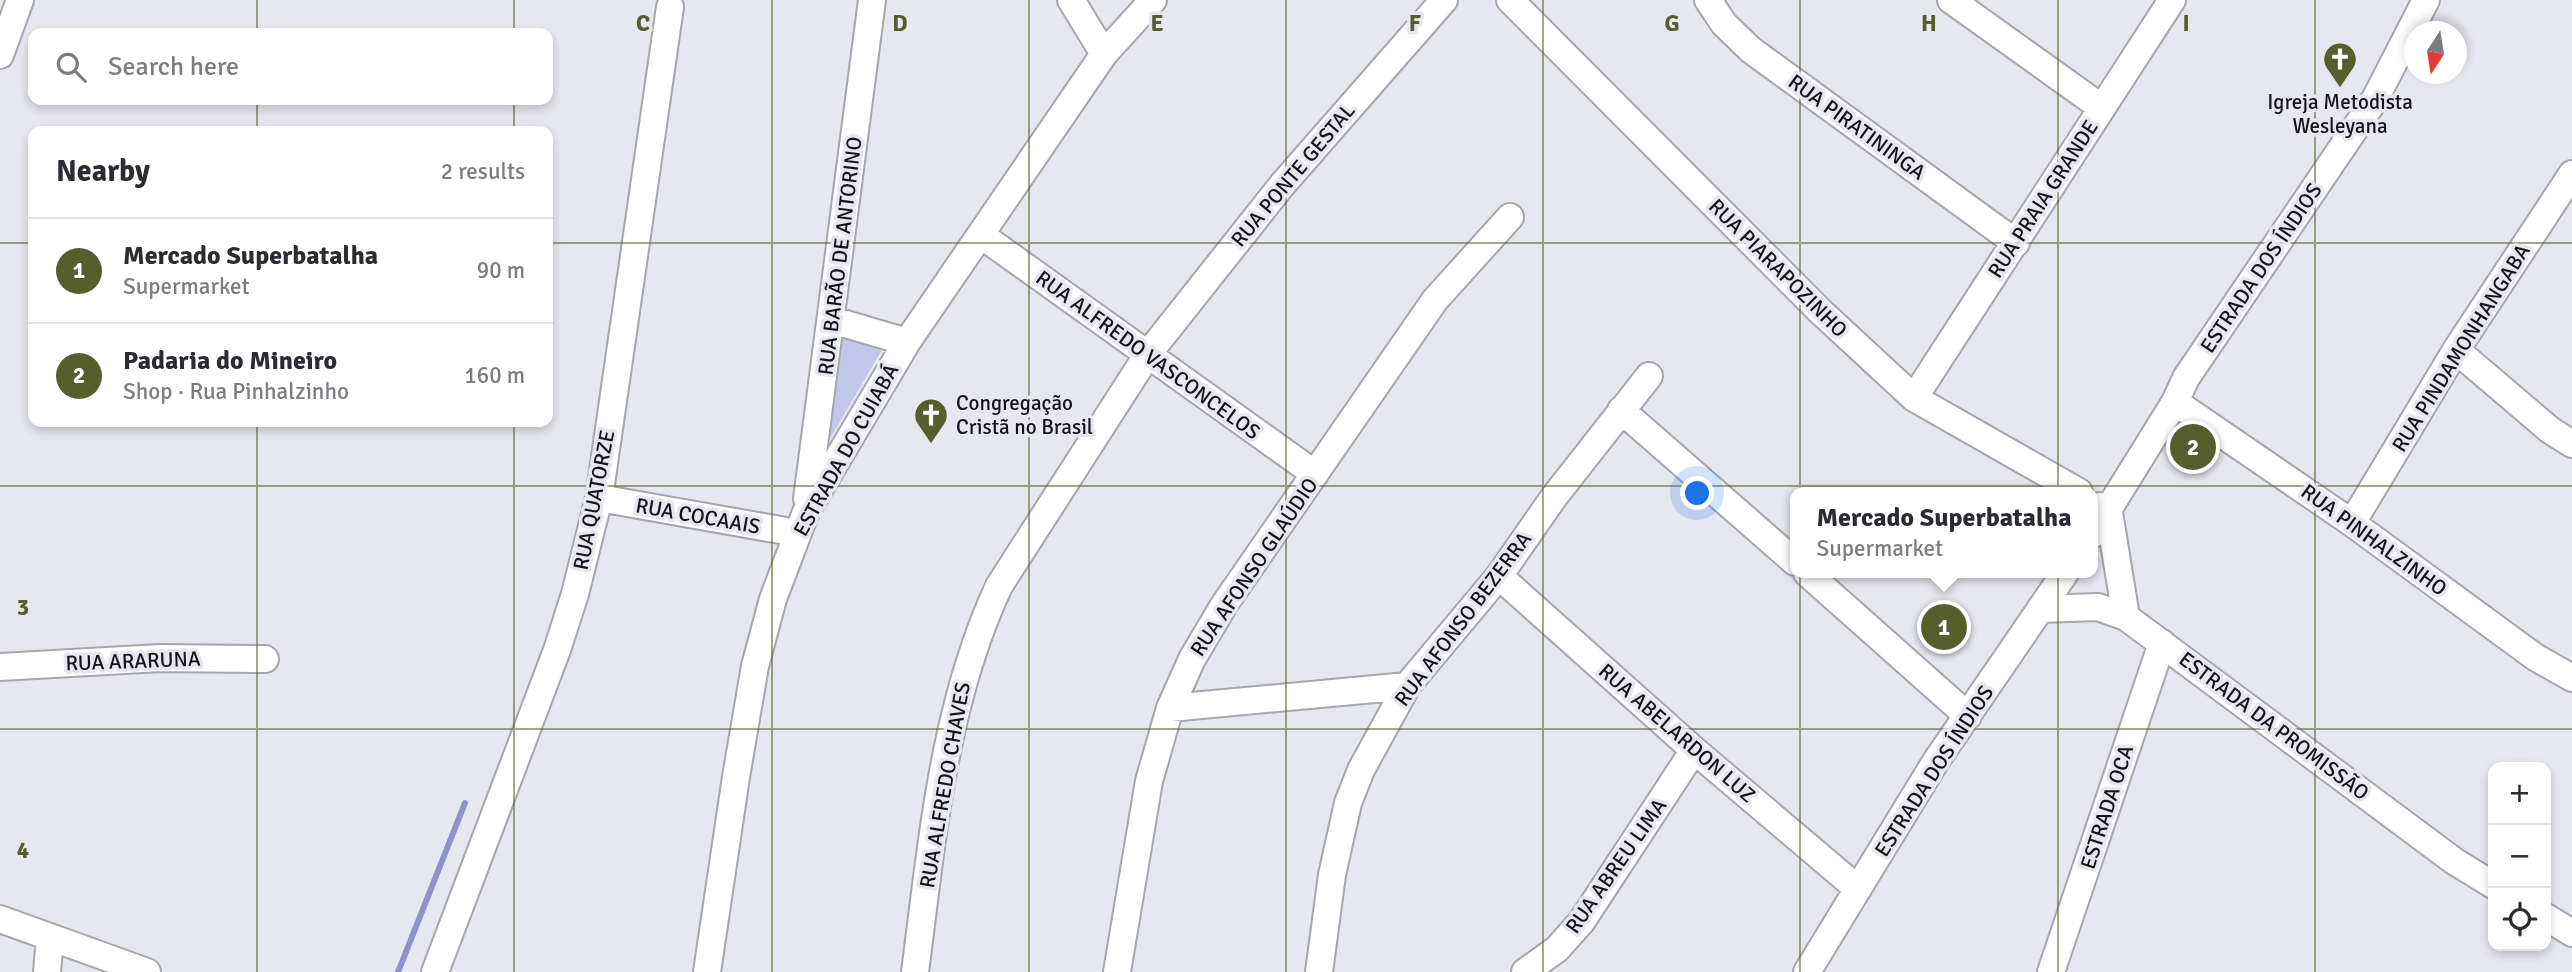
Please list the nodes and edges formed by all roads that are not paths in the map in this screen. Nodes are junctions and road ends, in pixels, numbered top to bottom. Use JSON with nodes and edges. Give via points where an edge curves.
{"nodes":[{"id":1,"x":20,"y":0,"type":"edge"},
{"id":2,"x":872,"y":0,"type":"edge"},
{"id":3,"x":1071,"y":0,"type":"edge"},
{"id":4,"x":1153,"y":0,"type":"edge"},
{"id":5,"x":1444,"y":0,"type":"edge"},
{"id":6,"x":1510,"y":0,"type":"edge"},
{"id":7,"x":1708,"y":0,"type":"edge"},
{"id":8,"x":1951,"y":0,"type":"edge"},
{"id":9,"x":2172,"y":0,"type":"edge"},
{"id":10,"x":2426,"y":0,"type":"edge"},
{"id":11,"x":670,"y":7,"type":"dead end"},
{"id":12,"x":1104,"y":54,"type":"junction"},
{"id":13,"x":0,"y":55,"type":"edge"},
{"id":14,"x":2102,"y":108,"type":"junction"},
{"id":15,"x":2572,"y":174,"type":"edge"},
{"id":16,"x":2565,"y":203,"type":"edge"},
{"id":17,"x":1510,"y":217,"type":"dead end"},
{"id":18,"x":981,"y":235,"type":"junction"},
{"id":19,"x":2016,"y":243,"type":"junction"},
{"id":20,"x":832,"y":320,"type":"junction"},
{"id":21,"x":907,"y":342,"type":"junction"},
{"id":22,"x":2456,"y":350,"type":"junction"},
{"id":23,"x":1148,"y":354,"type":"junction"},
{"id":24,"x":1649,"y":376,"type":"dead end"},
{"id":25,"x":1914,"y":398,"type":"junction"},
{"id":26,"x":2175,"y":402,"type":"junction"},
{"id":27,"x":1621,"y":410,"type":"junction"},
{"id":28,"x":2572,"y":444,"type":"edge"},
{"id":29,"x":1315,"y":474,"type":"junction"},
{"id":30,"x":2070,"y":487,"type":"edge"},
{"id":31,"x":599,"y":498,"type":"junction"},
{"id":32,"x":2101,"y":506,"type":"edge"},
{"id":33,"x":801,"y":522,"type":"junction"},
{"id":34,"x":2352,"y":523,"type":"junction"},
{"id":35,"x":1790,"y":558,"type":"edge"},
{"id":36,"x":1499,"y":576,"type":"junction"},
{"id":37,"x":1813,"y":578,"type":"edge"},
{"id":38,"x":2062,"y":578,"type":"edge"},
{"id":39,"x":2040,"y":609,"type":"junction"},
{"id":40,"x":2126,"y":617,"type":"junction"},
{"id":41,"x":2162,"y":643,"type":"junction"},
{"id":42,"x":265,"y":659,"type":"dead end"},
{"id":43,"x":0,"y":667,"type":"edge"},
{"id":44,"x":2572,"y":678,"type":"edge"},
{"id":45,"x":1407,"y":686,"type":"junction"},
{"id":46,"x":1170,"y":708,"type":"junction"},
{"id":47,"x":1968,"y":716,"type":"junction"},
{"id":48,"x":1694,"y":750,"type":"junction"},
{"id":49,"x":2488,"y":882,"type":"edge"},
{"id":50,"x":1858,"y":889,"type":"junction"},
{"id":51,"x":0,"y":919,"type":"edge"},
{"id":52,"x":2551,"y":920,"type":"edge"},
{"id":53,"x":2572,"y":933,"type":"edge"},
{"id":54,"x":50,"y":937,"type":"junction"},
{"id":55,"x":2059,"y":967,"type":"edge"},
{"id":56,"x":47,"y":972,"type":"edge"},
{"id":57,"x":147,"y":972,"type":"edge"},
{"id":58,"x":435,"y":972,"type":"edge"},
{"id":59,"x":707,"y":972,"type":"edge"},
{"id":60,"x":915,"y":972,"type":"edge"},
{"id":61,"x":1117,"y":972,"type":"edge"},
{"id":62,"x":1319,"y":972,"type":"edge"},
{"id":63,"x":1525,"y":972,"type":"edge"},
{"id":64,"x":1807,"y":972,"type":"edge"}],
"edges":[{"from":1,"to":13,"type":"street"},
{"from":2,"to":20,"type":"street","name":"RUA BARÃO DE ANTORINO"},
{"from":3,"to":12,"type":"street"},
{"from":4,"to":12,"type":"street","name":"ESTRADA DO CUIABÁ"},
{"from":5,"to":23,"type":"street","name":"RUA PONTE GESTAL","via":[[1282,185]]},
{"from":6,"to":25,"type":"street","name":"RUA PIARAPOZINHO","via":[[1820,311]]},
{"from":7,"to":19,"type":"street","name":"RUA PIRATININGA","via":[[1724,24],[1751,50]]},
{"from":8,"to":14,"type":"street"},
{"from":9,"to":14,"type":"street","name":"RUA PRAIA GRANDE"},
{"from":10,"to":26,"type":"street","name":"ESTRADA DOS ÍNDIOS","via":[[2375,99],[2186,378]]},
{"from":11,"to":31,"type":"street","name":"RUA QUATORZE"},
{"from":12,"to":18,"type":"street","name":"ESTRADA DO CUIABÁ"},
{"from":14,"to":19,"type":"street","name":"RUA PRAIA GRANDE"},
{"from":15,"to":16,"type":"street","name":"RUA PINDAMONHANGABA"},
{"from":16,"to":22,"type":"street","name":"RUA PINDAMONHANGABA"},
{"from":17,"to":29,"type":"street","name":"RUA AFONSO GLAÚDIO","via":[[1435,300]]},
{"from":18,"to":21,"type":"street","name":"ESTRADA DO CUIABÁ"},
{"from":18,"to":23,"type":"street","name":"RUA ALFREDO VASCONCELOS"},
{"from":19,"to":25,"type":"street","name":"RUA PRAIA GRANDE"},
{"from":20,"to":21,"type":"street"},
{"from":20,"to":33,"type":"street","name":"RUA BARÃO DE ANTORINO"},
{"from":21,"to":33,"type":"street","name":"ESTRADA DO CUIABÁ"},
{"from":22,"to":28,"type":"street"},
{"from":22,"to":34,"type":"street","name":"RUA PINDAMONHANGABA"},
{"from":23,"to":29,"type":"street","name":"RUA ALFREDO VASCONCELOS"},
{"from":23,"to":60,"type":"street","name":"RUA ALFREDO CHAVES","via":[[999,586],[983,621],[953,721]]},
{"from":24,"to":27,"type":"street","name":"RUA AFONSO BEZERRA"},
{"from":25,"to":30,"type":"street","name":"RUA PIARAPOZINHO"},
{"from":26,"to":32,"type":"street","name":"ESTRADA DOS ÍNDIOS","via":[[2120,487]]},
{"from":26,"to":34,"type":"street","name":"RUA PINHALZINHO"},
{"from":27,"to":35,"type":"street"},
{"from":27,"to":36,"type":"street","name":"RUA AFONSO BEZERRA"},
{"from":29,"to":46,"type":"street","name":"RUA AFONSO GLAÚDIO","via":[[1224,605]]},
{"from":31,"to":33,"type":"street","name":"RUA COCAAIS"},
{"from":31,"to":58,"type":"street","name":"RUA QUATORZE","via":[[557,650]]},
{"from":32,"to":40,"type":"street"},
{"from":33,"to":59,"type":"street","name":"ESTRADA DO CUIABÁ","via":[[755,666]]},
{"from":34,"to":44,"type":"street","name":"RUA PINHALZINHO","via":[[2535,657]]},
{"from":36,"to":45,"type":"street","name":"RUA AFONSO BEZERRA"},
{"from":36,"to":48,"type":"street","name":"RUA ABELARDON LUZ"},
{"from":37,"to":47,"type":"street"},
{"from":38,"to":39,"type":"street","name":"ESTRADA DOS ÍNDIOS"},
{"from":39,"to":40,"type":"street","name":"ESTRADA DA PROMISSÃO","via":[[2098,607]]},
{"from":39,"to":47,"type":"street","name":"ESTRADA DOS ÍNDIOS"},
{"from":40,"to":41,"type":"street","name":"ESTRADA DA PROMISSÃO"},
{"from":41,"to":49,"type":"street","name":"ESTRADA DA PROMISSÃO"},
{"from":41,"to":55,"type":"street","name":"ESTRADA OCA"},
{"from":42,"to":43,"type":"street","name":"RUA ARARUNA","via":[[160,658]]},
{"from":45,"to":46,"type":"street"},
{"from":45,"to":62,"type":"street","name":"RUA AFONSO BEZERRA","via":[[1348,803],[1332,874]]},
{"from":46,"to":61,"type":"street","name":"RUA AFONSO GLAÚDIO","via":[[1149,781]]},
{"from":47,"to":50,"type":"street","name":"ESTRADA DOS ÍNDIOS"},
{"from":48,"to":50,"type":"street","name":"RUA ABELARDON LUZ"},
{"from":48,"to":63,"type":"street","name":"RUA ABREU LIMA","via":[[1582,921]]},
{"from":50,"to":64,"type":"street","name":"ESTRADA DOS ÍNDIOS"},
{"from":51,"to":54,"type":"street"},
{"from":52,"to":53,"type":"street"},
{"from":54,"to":56,"type":"street"},
{"from":54,"to":57,"type":"street"}]}
